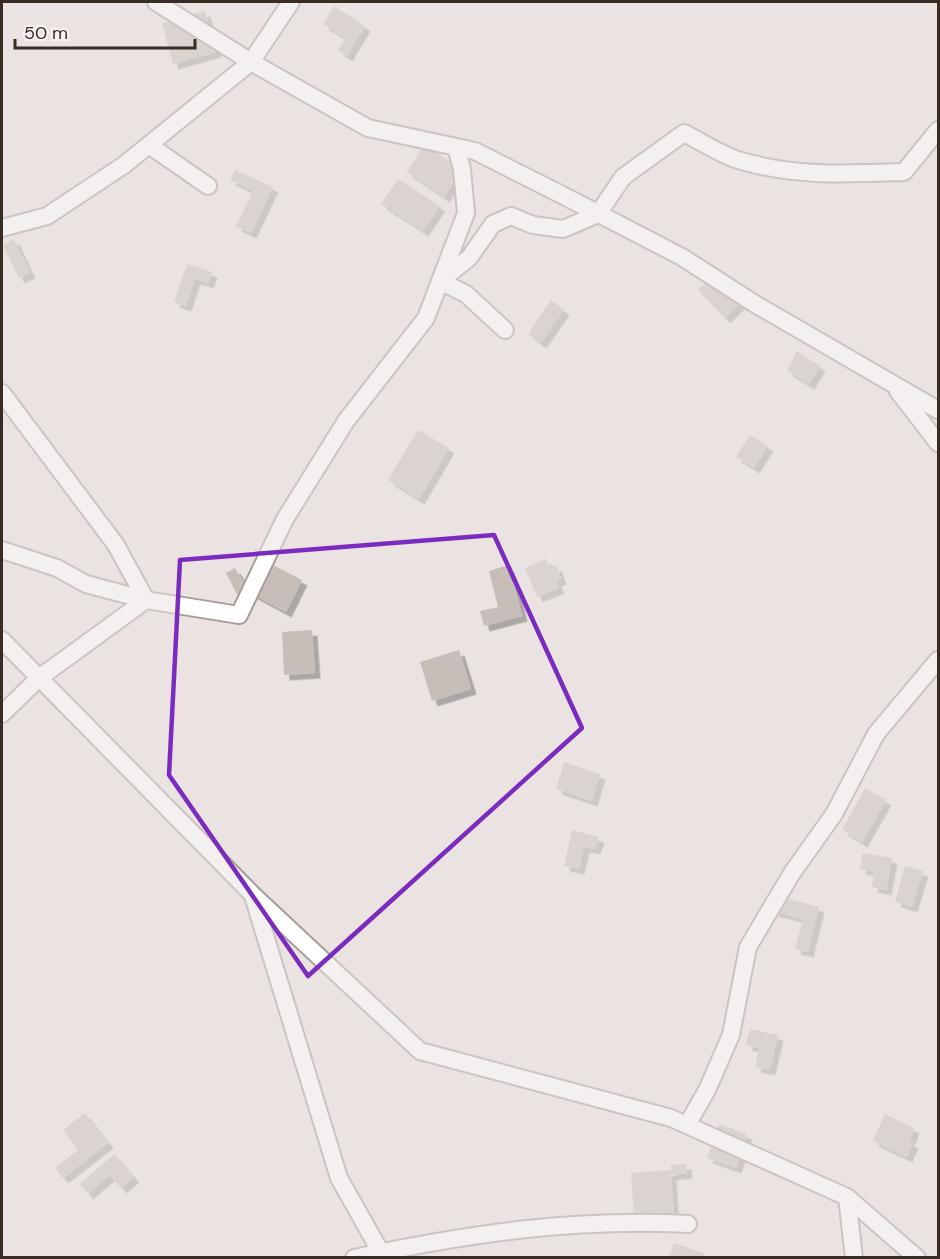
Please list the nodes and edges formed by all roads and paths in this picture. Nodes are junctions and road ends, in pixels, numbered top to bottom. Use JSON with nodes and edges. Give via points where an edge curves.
{"nodes":[{"id":1,"x":156,"y":2,"type":"edge"},
{"id":2,"x":291,"y":2,"type":"edge"},
{"id":3,"x":251,"y":62,"type":"junction"},
{"id":4,"x":939,"y":130,"type":"edge"},
{"id":5,"x":149,"y":145,"type":"junction"},
{"id":6,"x":456,"y":147,"type":"junction"},
{"id":7,"x":208,"y":186,"type":"dead end"},
{"id":8,"x":598,"y":214,"type":"junction"},
{"id":9,"x":2,"y":228,"type":"edge"},
{"id":10,"x":440,"y":281,"type":"junction"},
{"id":11,"x":505,"y":330,"type":"dead end"},
{"id":12,"x":892,"y":383,"type":"junction"},
{"id":13,"x":2,"y":393,"type":"edge"},
{"id":14,"x":939,"y":410,"type":"edge"},
{"id":15,"x":939,"y":443,"type":"edge"},
{"id":16,"x":2,"y":550,"type":"edge"},
{"id":17,"x":146,"y":600,"type":"junction"},
{"id":18,"x":2,"y":640,"type":"edge"},
{"id":19,"x":939,"y":660,"type":"edge"},
{"id":20,"x":39,"y":678,"type":"junction"},
{"id":21,"x":2,"y":714,"type":"edge"},
{"id":22,"x":253,"y":895,"type":"junction"},
{"id":23,"x":687,"y":1125,"type":"junction"},
{"id":24,"x":847,"y":1197,"type":"junction"},
{"id":25,"x":688,"y":1224,"type":"dead end"},
{"id":26,"x":382,"y":1255,"type":"edge"},
{"id":27,"x":354,"y":1257,"type":"edge"},
{"id":28,"x":854,"y":1257,"type":"edge"},
{"id":29,"x":917,"y":1257,"type":"edge"}],
"edges":[{"from":1,"to":3,"type":"street"},
{"from":2,"to":3,"type":"street"},
{"from":3,"to":5,"type":"street"},
{"from":3,"to":6,"type":"street","via":[[368,128]]},
{"from":4,"to":8,"type":"street","via":[[904,172],[850,174],[788,173],[736,159],[684,133],[624,177]]},
{"from":5,"to":7,"type":"street"},
{"from":5,"to":9,"type":"street","via":[[47,216]]},
{"from":6,"to":8,"type":"street","via":[[475,151]]},
{"from":6,"to":10,"type":"street","via":[[466,213]]},
{"from":8,"to":10,"type":"street","via":[[563,229],[533,225],[511,216],[493,224],[469,258]]},
{"from":8,"to":12,"type":"street","via":[[682,257]]},
{"from":10,"to":11,"type":"street","via":[[466,294]]},
{"from":10,"to":17,"type":"street","via":[[426,318],[346,421],[285,519],[238,615]]},
{"from":12,"to":14,"type":"street"},
{"from":12,"to":15,"type":"street"},
{"from":13,"to":17,"type":"street","via":[[116,545]]},
{"from":16,"to":17,"type":"street","via":[[57,568],[86,584]]},
{"from":17,"to":20,"type":"street"},
{"from":18,"to":20,"type":"street"},
{"from":19,"to":23,"type":"street","via":[[876,734],[834,814],[792,873],[748,947],[731,1035]]},
{"from":20,"to":21,"type":"street"},
{"from":20,"to":22,"type":"street"},
{"from":22,"to":23,"type":"street","via":[[420,1051]]},
{"from":22,"to":26,"type":"street","via":[[339,1178]]},
{"from":23,"to":24,"type":"street"},
{"from":24,"to":28,"type":"street"},
{"from":24,"to":29,"type":"street"},
{"from":25,"to":26,"type":"street","via":[[561,1225],[468,1235]]},
{"from":26,"to":27,"type":"street"}]}
